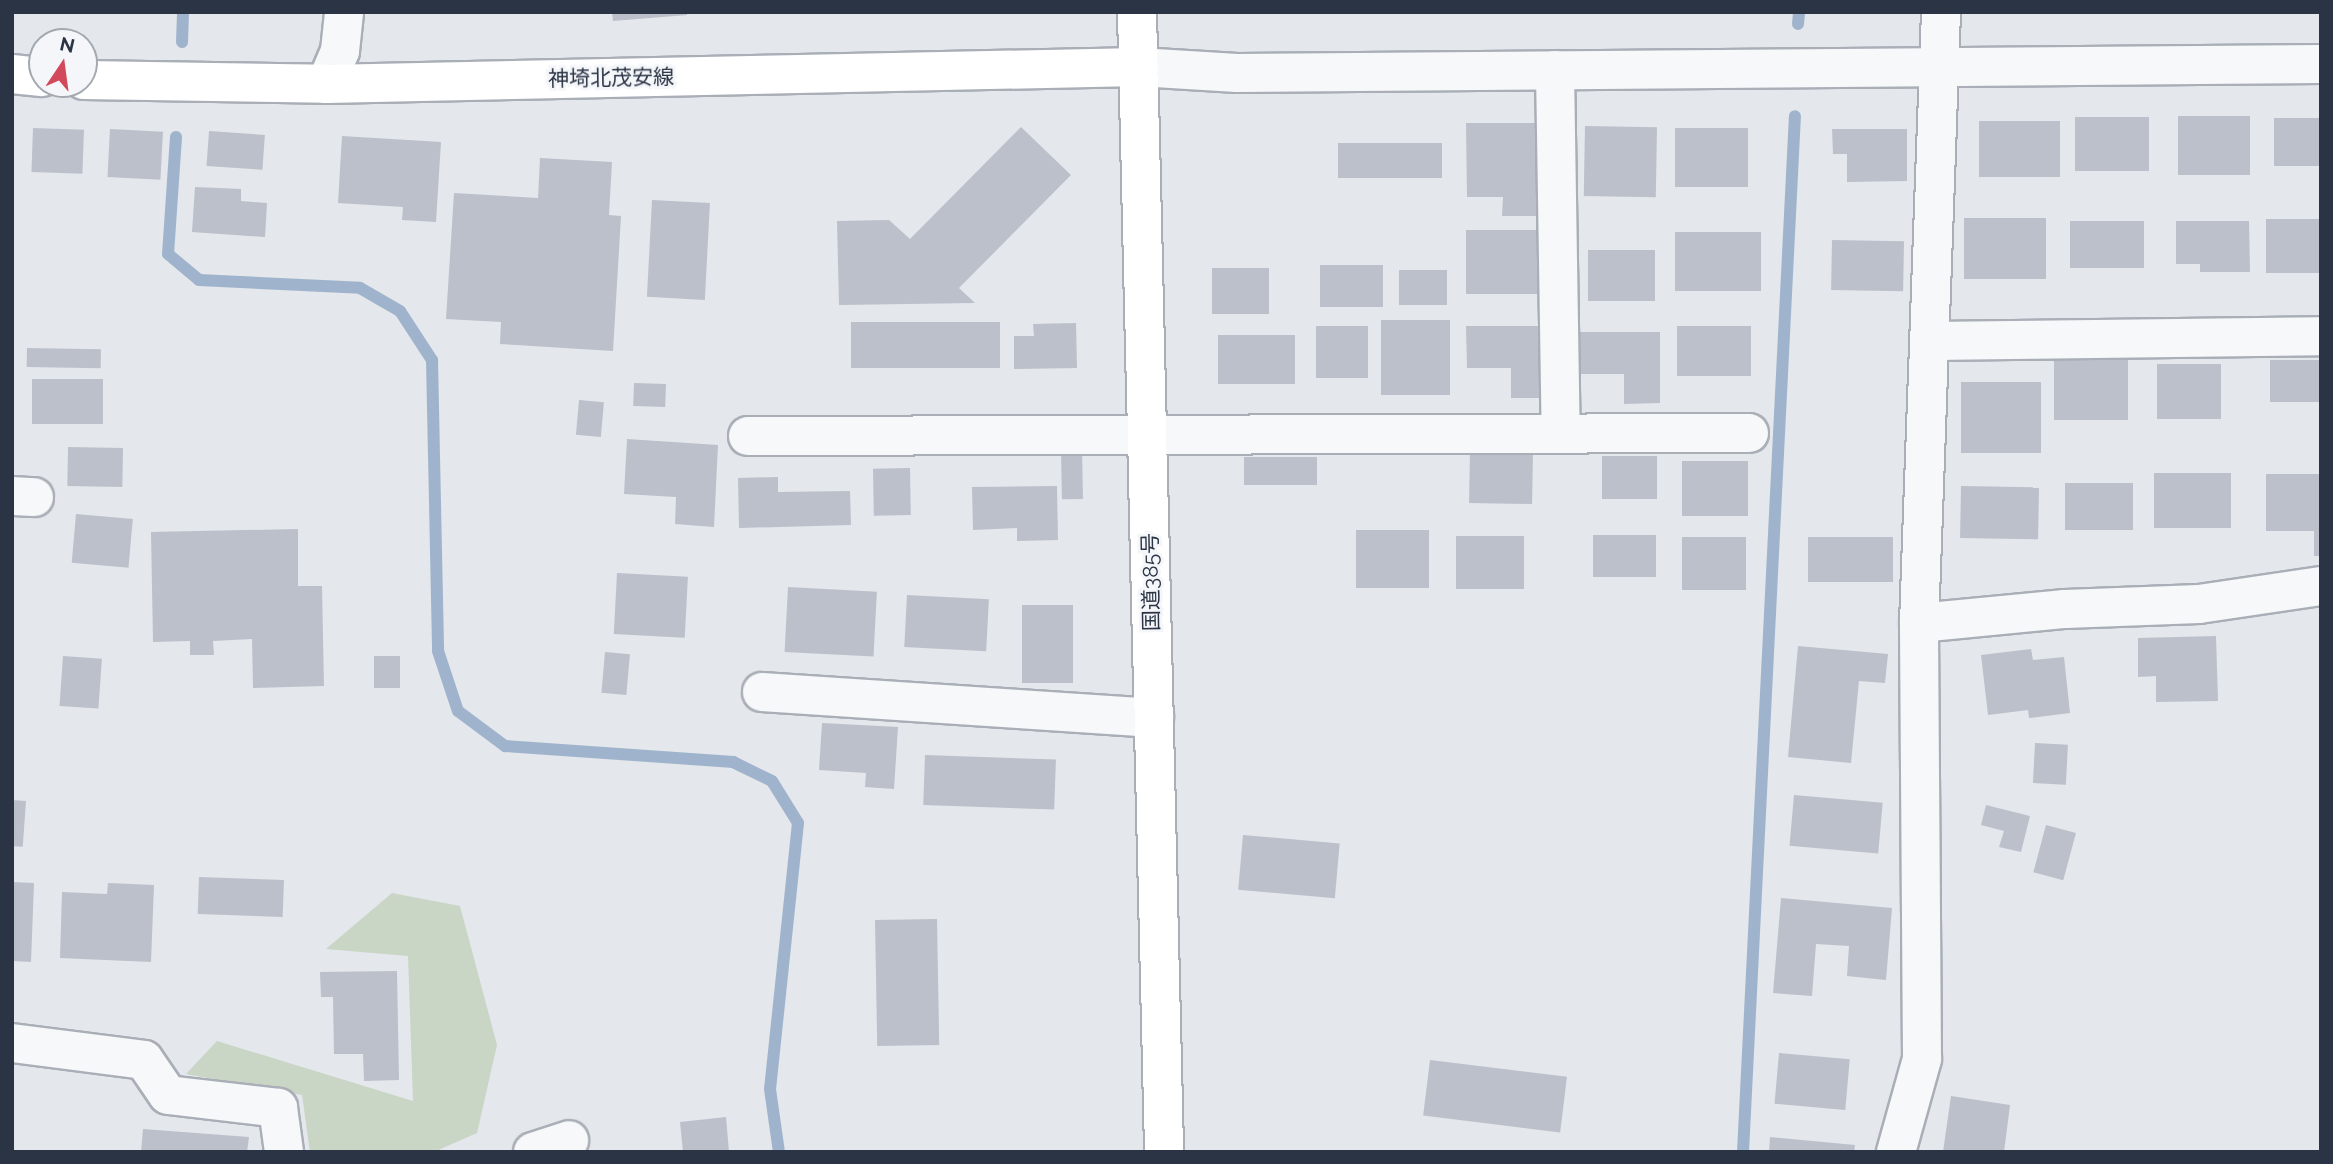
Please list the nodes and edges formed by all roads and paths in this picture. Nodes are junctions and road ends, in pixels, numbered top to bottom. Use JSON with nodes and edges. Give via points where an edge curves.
{"nodes":[{"id":1,"x":344,"y":12,"type":"edge"},
{"id":2,"x":1137,"y":12,"type":"edge"},
{"id":3,"x":1941,"y":12,"type":"edge"},
{"id":4,"x":2321,"y":64,"type":"edge"},
{"id":5,"x":1938,"y":66,"type":"junction"},
{"id":6,"x":1139,"y":68,"type":"junction"},
{"id":7,"x":1555,"y":70,"type":"junction"},
{"id":8,"x":98,"y":80,"type":"edge"},
{"id":9,"x":326,"y":84,"type":"junction"},
{"id":10,"x":2321,"y":336,"type":"edge"},
{"id":11,"x":1930,"y":341,"type":"junction"},
{"id":12,"x":1147,"y":433,"type":"junction"},
{"id":13,"x":1561,"y":433,"type":"junction"},
{"id":14,"x":1749,"y":433,"type":"dead end"},
{"id":15,"x":748,"y":436,"type":"dead end"},
{"id":16,"x":2321,"y":586,"type":"edge"},
{"id":17,"x":1919,"y":623,"type":"junction"},
{"id":18,"x":762,"y":692,"type":"dead end"},
{"id":19,"x":1154,"y":719,"type":"junction"},
{"id":20,"x":12,"y":1043,"type":"edge"},
{"id":21,"x":569,"y":1140,"type":"dead end"},
{"id":22,"x":284,"y":1152,"type":"edge"},
{"id":23,"x":533,"y":1152,"type":"edge"},
{"id":24,"x":1164,"y":1152,"type":"edge"},
{"id":25,"x":1896,"y":1152,"type":"edge"}],
"edges":[{"from":1,"to":9,"type":"street","via":[[340,51]]},
{"from":2,"to":6,"type":"main road","name":"国道385号"},
{"from":3,"to":5,"type":"street"},
{"from":4,"to":5,"type":"street"},
{"from":5,"to":7,"type":"street"},
{"from":5,"to":11,"type":"street"},
{"from":6,"to":7,"type":"street","via":[[1237,73]]},
{"from":6,"to":9,"type":"main road","name":"神埼北茂安線"},
{"from":6,"to":12,"type":"main road","name":"国道385号"},
{"from":7,"to":13,"type":"street"},
{"from":8,"to":9,"type":"main road","name":"神埼北茂安線"},
{"from":10,"to":11,"type":"street"},
{"from":11,"to":17,"type":"street"},
{"from":12,"to":13,"type":"street"},
{"from":12,"to":15,"type":"street"},
{"from":12,"to":19,"type":"main road","name":"国道385号"},
{"from":13,"to":14,"type":"street"},
{"from":16,"to":17,"type":"street","via":[[2199,604],[2065,609]]},
{"from":17,"to":25,"type":"street","via":[[1922,1059]]},
{"from":18,"to":19,"type":"street"},
{"from":19,"to":24,"type":"main road","name":"国道385号"},
{"from":20,"to":22,"type":"street","via":[[144,1060],[168,1095],[278,1108]]},
{"from":21,"to":23,"type":"street"}]}
